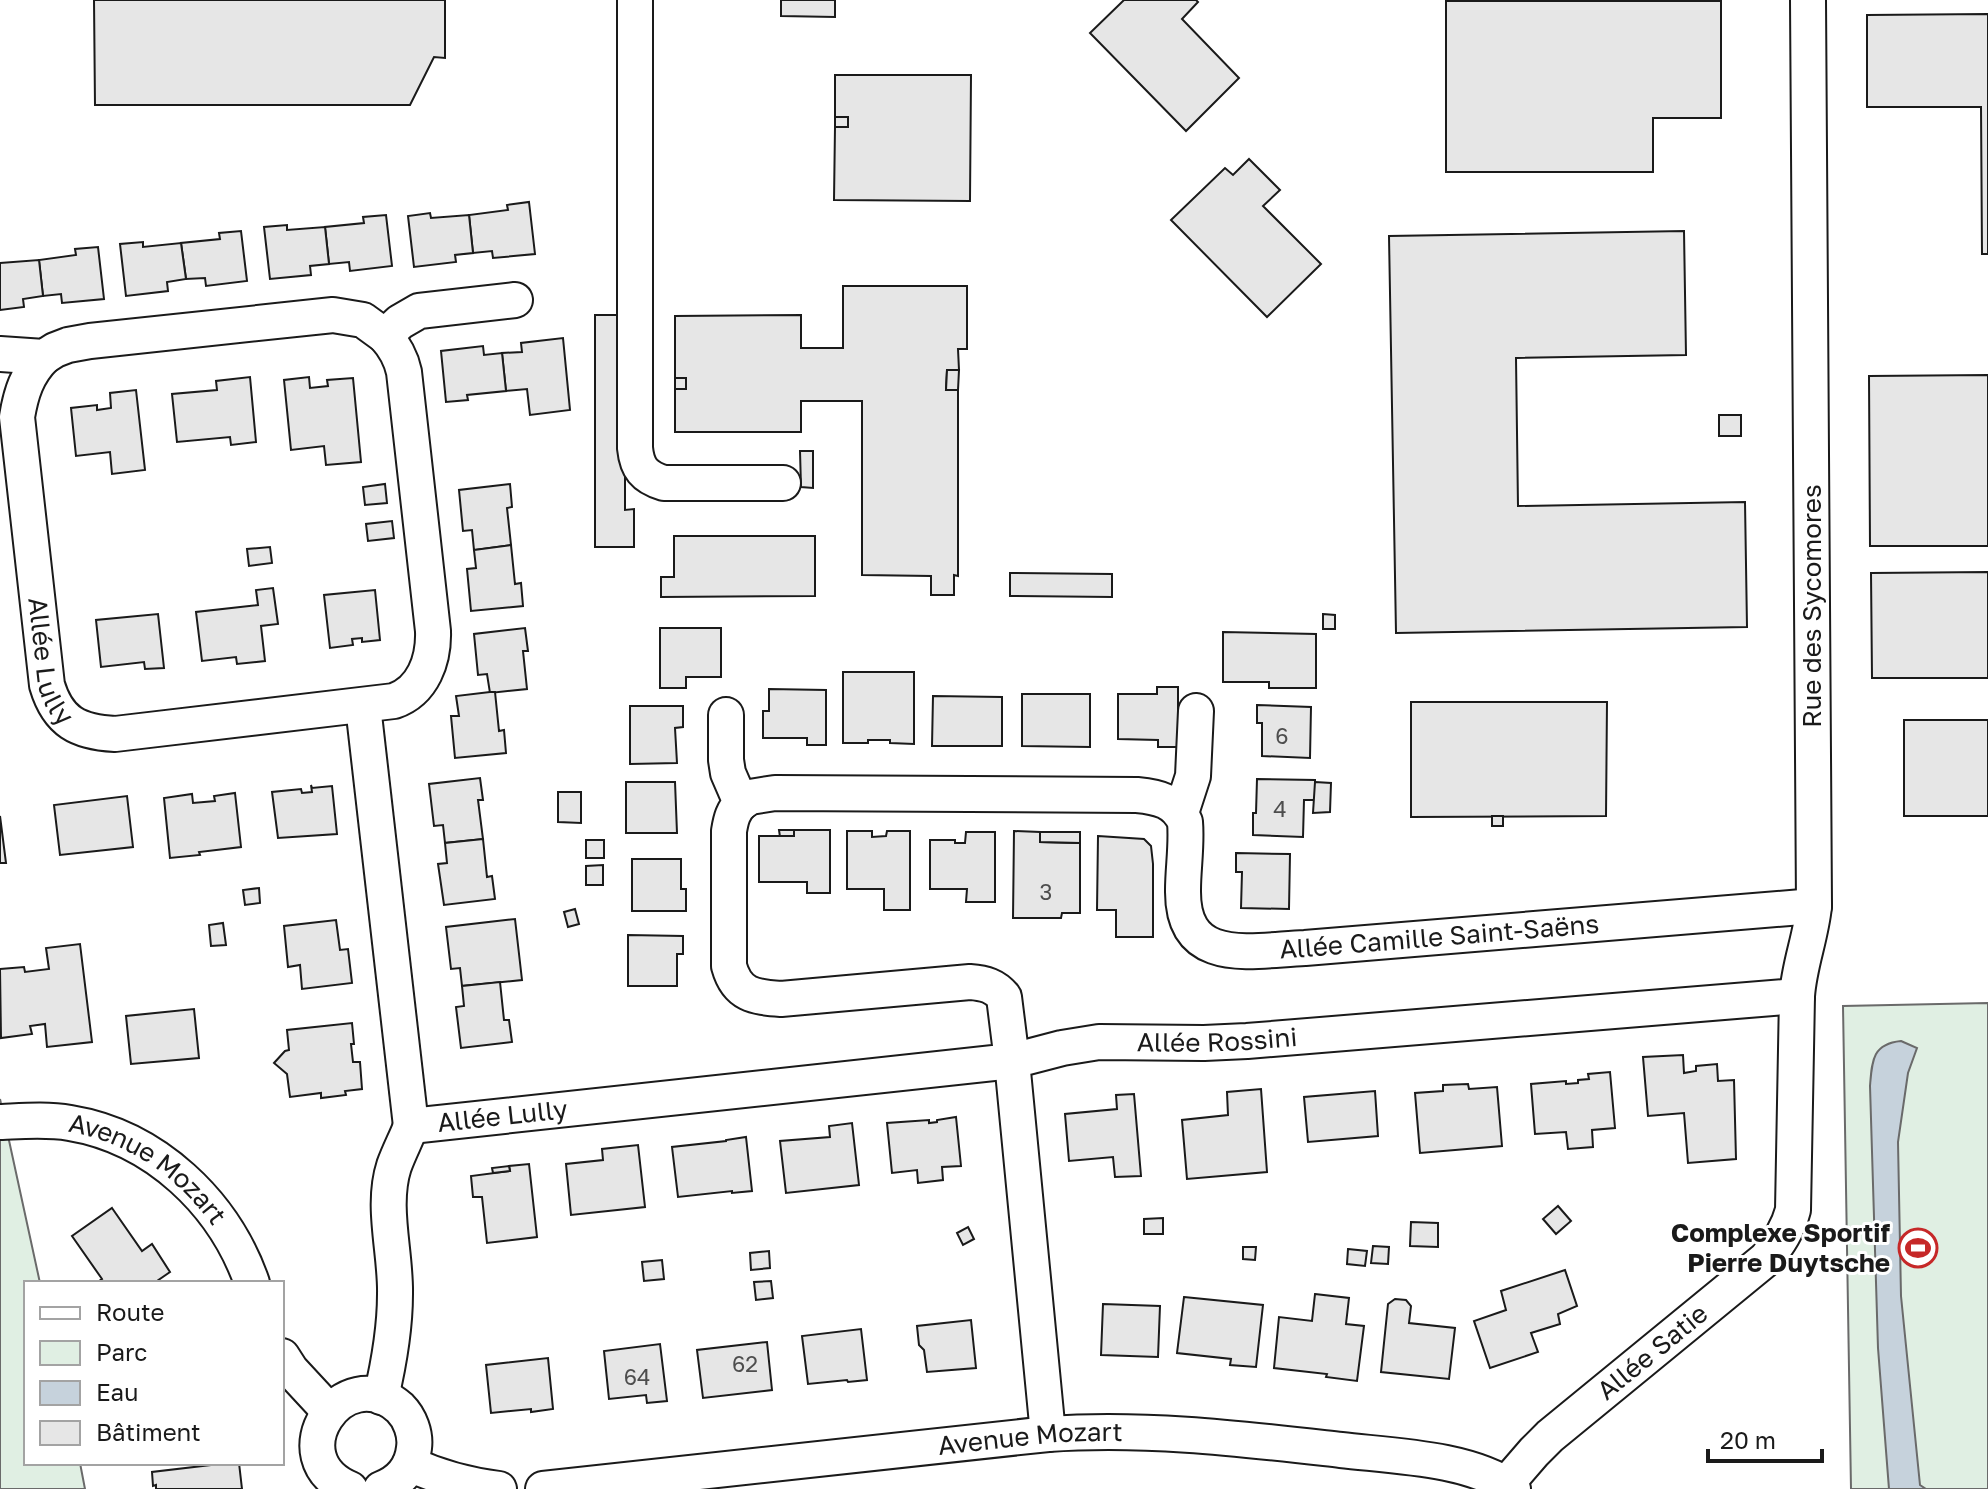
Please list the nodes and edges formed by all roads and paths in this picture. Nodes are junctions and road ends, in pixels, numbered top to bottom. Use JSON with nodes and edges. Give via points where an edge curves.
{"nodes":[{"id":1,"x":635,"y":0,"type":"edge"},
{"id":2,"x":1808,"y":0,"type":"edge"},
{"id":3,"x":515,"y":300,"type":"dead end"},
{"id":4,"x":385,"y":336,"type":"junction"},
{"id":5,"x":0,"y":354,"type":"edge"},
{"id":6,"x":44,"y":357,"type":"junction"},
{"id":7,"x":783,"y":483,"type":"dead end"},
{"id":8,"x":363,"y":706,"type":"junction"},
{"id":9,"x":1196,"y":711,"type":"dead end"},
{"id":10,"x":726,"y":715,"type":"dead end"},
{"id":11,"x":741,"y":803,"type":"junction"},
{"id":12,"x":1181,"y":813,"type":"junction"},
{"id":13,"x":1814,"y":906,"type":"junction"},
{"id":14,"x":1797,"y":996,"type":"junction"},
{"id":15,"x":1012,"y":1061,"type":"junction"},
{"id":16,"x":2,"y":1122,"type":"edge"},
{"id":17,"x":411,"y":1126,"type":"junction"},
{"id":18,"x":1793,"y":1210,"type":"joint"},
{"id":19,"x":251,"y":1281,"type":"edge"},
{"id":20,"x":284,"y":1359,"type":"edge"},
{"id":21,"x":381,"y":1397,"type":"junction"},
{"id":22,"x":329,"y":1411,"type":"junction"},
{"id":23,"x":1048,"y":1434,"type":"junction"},
{"id":24,"x":410,"y":1464,"type":"junction"},
{"id":25,"x":1507,"y":1487,"type":"edge"},
{"id":26,"x":350,"y":1489,"type":"edge"},
{"id":27,"x":381,"y":1489,"type":"edge"},
{"id":28,"x":499,"y":1489,"type":"edge"},
{"id":29,"x":543,"y":1489,"type":"edge"}],
"edges":[{"from":1,"to":7,"type":"street","via":[[636,460],[646,476],[664,483]]},
{"from":2,"to":13,"type":"street","name":"Rue des Sycomores"},
{"from":3,"to":4,"type":"street","via":[[419,311]]},
{"from":4,"to":6,"type":"street","via":[[363,320],[317,315],[79,343]]},
{"from":4,"to":8,"type":"street","name":"Allée Lully","via":[[404,372],[433,646],[426,670],[411,692]]},
{"from":5,"to":6,"type":"street"},
{"from":6,"to":8,"type":"street","name":"Allée Lully","via":[[23,388],[17,417],[47,685],[59,712],[82,729],[115,734]]},
{"from":8,"to":17,"type":"street","name":"Allée Lully"},
{"from":9,"to":12,"type":"street","name":"Allée Camille Saint-Saëns","via":[[1193,776]]},
{"from":10,"to":11,"type":"street","via":[[728,773]]},
{"from":11,"to":12,"type":"street","via":[[775,793],[1137,795],[1165,800]]},
{"from":11,"to":15,"type":"street","via":[[731,818],[729,846],[729,966],[740,989],[781,999],[982,983],[1004,997]]},
{"from":12,"to":13,"type":"street","name":"Allée Camille Saint-Saëns","via":[[1188,923],[1204,943],[1229,950]]},
{"from":13,"to":14,"type":"street","name":"Rue des Sycomores"},
{"from":14,"to":15,"type":"street","name":"Allée Rossini","via":[[1247,1041],[1099,1042]]},
{"from":14,"to":18,"type":"street","name":"Rue des Sycomores"},
{"from":15,"to":17,"type":"street","name":"Allée Lully"},
{"from":15,"to":23,"type":"street"},
{"from":16,"to":19,"type":"street","name":"Avenue Mozart","via":[[48,1120],[92,1128],[130,1142],[170,1166],[230,1234]]},
{"from":17,"to":21,"type":"street","via":[[390,1186],[395,1316]]},
{"from":18,"to":25,"type":"street","name":"Allée Satie","via":[[1780,1242],[1766,1259],[1550,1436]]},
{"from":20,"to":22,"type":"street"},
{"from":21,"to":22,"type":"street","via":[[357,1395]]},
{"from":21,"to":24,"type":"street","via":[[402,1410],[411,1425]]},
{"from":22,"to":26,"type":"street","via":[[320,1426],[318,1452],[329,1475]]},
{"from":23,"to":25,"type":"street","name":"Avenue Mozart","via":[[1219,1436],[1423,1459]]},
{"from":23,"to":29,"type":"street","name":"Avenue Mozart"},
{"from":24,"to":27,"type":"street","via":[[399,1479]]},
{"from":24,"to":28,"type":"street","via":[[438,1477]]}]}
